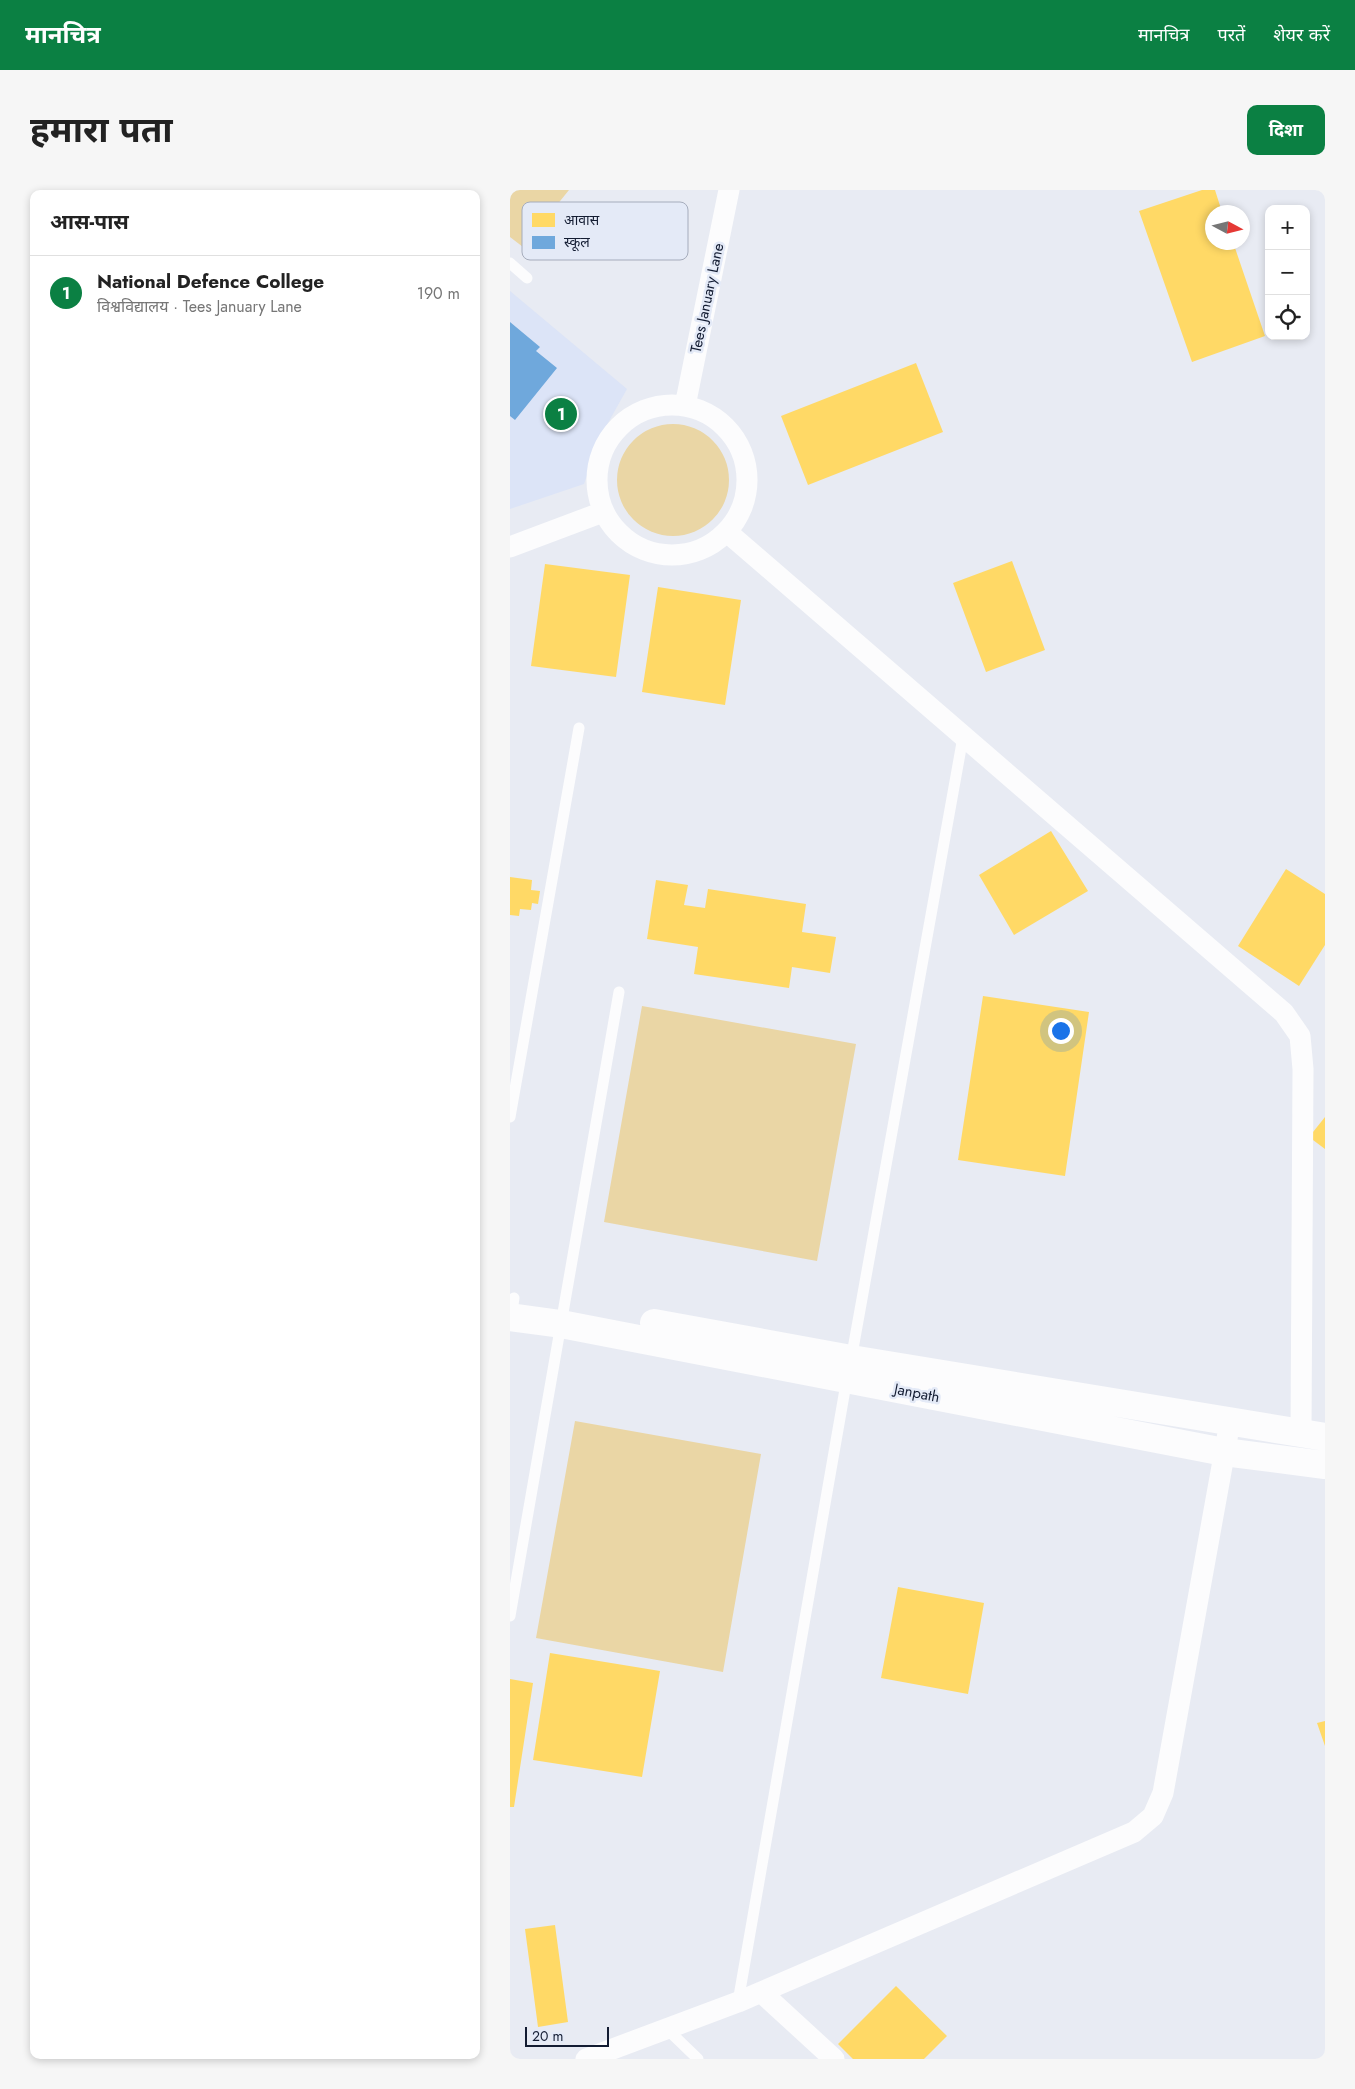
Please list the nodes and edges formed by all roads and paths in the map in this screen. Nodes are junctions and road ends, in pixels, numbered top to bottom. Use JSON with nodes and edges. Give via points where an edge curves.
{"nodes":[{"id":1,"x":729,"y":190,"type":"edge"},
{"id":2,"x":510,"y":263,"type":"edge"},
{"id":3,"x":527,"y":278,"type":"dead end"},
{"id":4,"x":685,"y":406,"type":"junction"},
{"id":5,"x":603,"y":512,"type":"junction"},
{"id":6,"x":727,"y":532,"type":"junction"},
{"id":7,"x":510,"y":547,"type":"edge"},
{"id":8,"x":579,"y":728,"type":"dead end"},
{"id":9,"x":964,"y":737,"type":"junction"},
{"id":10,"x":619,"y":992,"type":"dead end"},
{"id":11,"x":510,"y":1117,"type":"edge"},
{"id":12,"x":511,"y":1310,"type":"edge"},
{"id":13,"x":563,"y":1315,"type":"junction"},
{"id":14,"x":849,"y":1369,"type":"junction"},
{"id":15,"x":1230,"y":1422,"type":"junction"},
{"id":16,"x":1313,"y":1435,"type":"edge"},
{"id":17,"x":1224,"y":1452,"type":"junction"},
{"id":18,"x":1325,"y":1465,"type":"edge"},
{"id":19,"x":510,"y":1616,"type":"edge"},
{"id":20,"x":762,"y":1992,"type":"junction"},
{"id":21,"x":738,"y":2002,"type":"junction"},
{"id":22,"x":667,"y":2028,"type":"junction"},
{"id":23,"x":586,"y":2059,"type":"edge"},
{"id":24,"x":698,"y":2059,"type":"edge"},
{"id":25,"x":834,"y":2059,"type":"edge"}],
"edges":[{"from":1,"to":4,"type":"street","name":"Tees January Lane"},
{"from":2,"to":3,"type":"lane"},
{"from":4,"to":5,"type":"street","via":[[669,404],[641,410],[616,428],[600,453],[596,482]]},
{"from":4,"to":6,"type":"street","via":[[698,409],[724,424],[741,449],[748,477],[743,507]]},
{"from":5,"to":6,"type":"street","via":[[620,536],[645,551],[674,556],[703,549]]},
{"from":5,"to":7,"type":"street"},
{"from":6,"to":9,"type":"street"},
{"from":8,"to":11,"type":"lane"},
{"from":9,"to":14,"type":"lane"},
{"from":9,"to":16,"type":"street","via":[[1284,1013],[1300,1036]]},
{"from":10,"to":13,"type":"lane"},
{"from":12,"to":13,"type":"main road","name":"Janpath"},
{"from":13,"to":14,"type":"main road","name":"Janpath"},
{"from":13,"to":19,"type":"lane"},
{"from":14,"to":15,"type":"main road","name":"Janpath"},
{"from":14,"to":17,"type":"main road","name":"Janpath"},
{"from":14,"to":21,"type":"lane"},
{"from":15,"to":16,"type":"main road","name":"Janpath"},
{"from":15,"to":17,"type":"street"},
{"from":17,"to":18,"type":"main road","name":"Janpath"},
{"from":17,"to":20,"type":"street","via":[[1163,1793],[1153,1816],[1134,1832]]},
{"from":20,"to":21,"type":"street"},
{"from":20,"to":25,"type":"street"},
{"from":21,"to":22,"type":"street"},
{"from":22,"to":23,"type":"street"},
{"from":22,"to":24,"type":"lane"}]}
